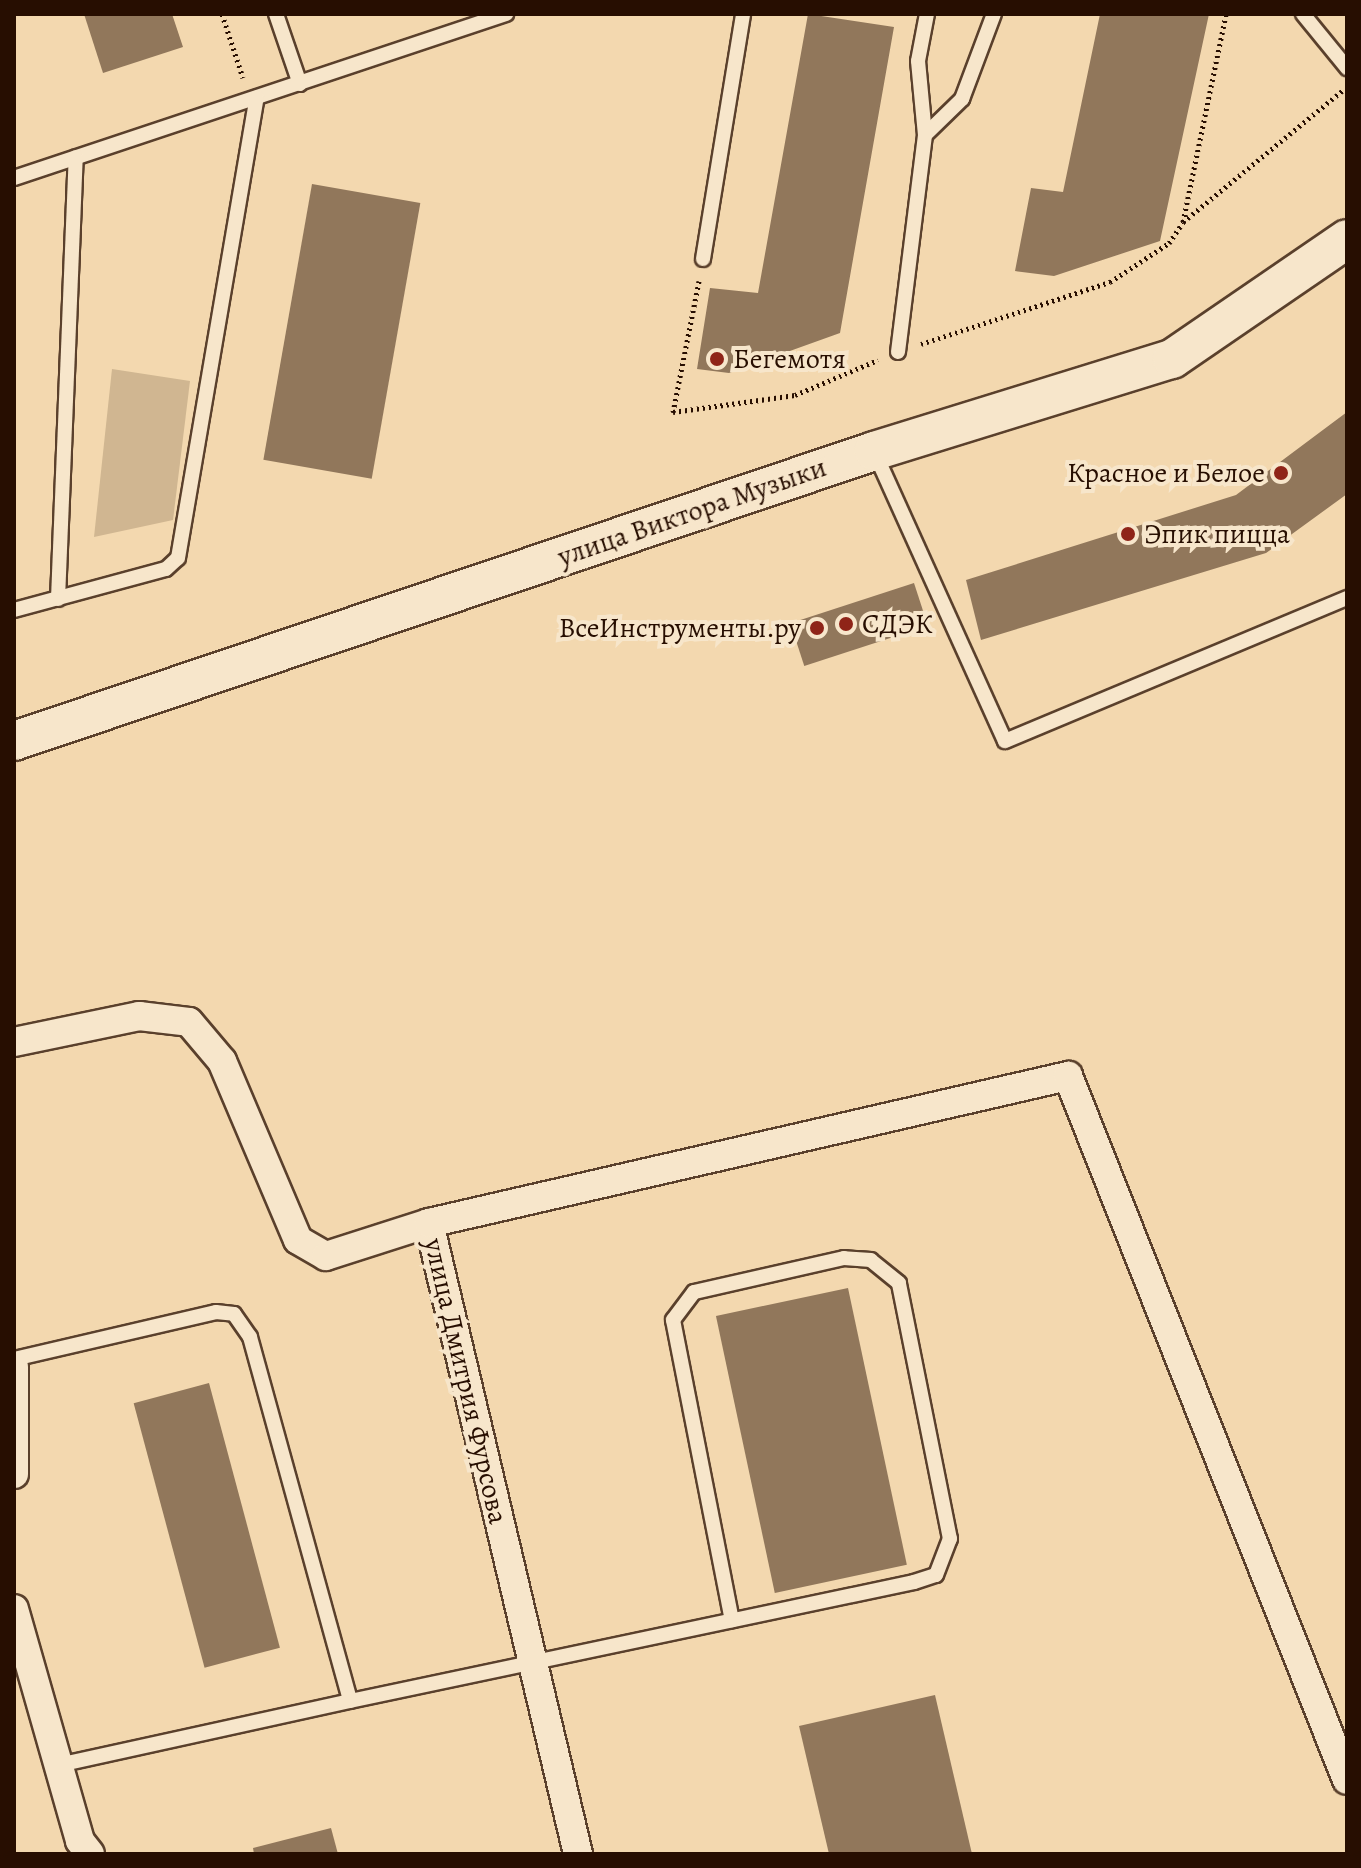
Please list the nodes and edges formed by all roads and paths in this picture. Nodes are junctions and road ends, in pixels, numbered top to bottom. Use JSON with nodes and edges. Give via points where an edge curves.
{"nodes":[{"id":1,"x":222,"y":14,"type":"edge"},
{"id":2,"x":276,"y":14,"type":"edge"},
{"id":3,"x":506,"y":14,"type":"edge"},
{"id":4,"x":743,"y":14,"type":"edge"},
{"id":5,"x":927,"y":14,"type":"edge"},
{"id":6,"x":994,"y":14,"type":"edge"},
{"id":7,"x":1226,"y":14,"type":"edge"},
{"id":8,"x":1303,"y":14,"type":"edge"},
{"id":9,"x":1347,"y":68,"type":"edge"},
{"id":10,"x":300,"y":84,"type":"junction"},
{"id":11,"x":1347,"y":87,"type":"edge"},
{"id":12,"x":254,"y":99,"type":"junction"},
{"id":13,"x":925,"y":135,"type":"junction"},
{"id":14,"x":76,"y":157,"type":"junction"},
{"id":15,"x":14,"y":178,"type":"edge"},
{"id":16,"x":1183,"y":222,"type":"junction"},
{"id":17,"x":1347,"y":239,"type":"edge"},
{"id":18,"x":703,"y":259,"type":"joint"},
{"id":19,"x":898,"y":352,"type":"junction"},
{"id":20,"x":874,"y":451,"type":"junction"},
{"id":21,"x":1347,"y":598,"type":"edge"},
{"id":22,"x":58,"y":599,"type":"junction"},
{"id":23,"x":14,"y":610,"type":"edge"},
{"id":24,"x":14,"y":741,"type":"edge"},
{"id":25,"x":14,"y":1042,"type":"edge"},
{"id":26,"x":429,"y":1223,"type":"junction"},
{"id":27,"x":14,"y":1359,"type":"edge"},
{"id":28,"x":14,"y":1367,"type":"edge"},
{"id":29,"x":14,"y":1474,"type":"edge"},
{"id":30,"x":14,"y":1609,"type":"edge"},
{"id":31,"x":732,"y":1620,"type":"junction"},
{"id":32,"x":532,"y":1661,"type":"junction"},
{"id":33,"x":350,"y":1701,"type":"junction"},
{"id":34,"x":58,"y":1765,"type":"junction"},
{"id":35,"x":1347,"y":1780,"type":"edge"},
{"id":36,"x":90,"y":1854,"type":"edge"},
{"id":37,"x":578,"y":1854,"type":"edge"}],
"edges":[{"from":1,"to":12,"type":"path"},
{"from":2,"to":10,"type":"lane"},
{"from":3,"to":10,"type":"lane"},
{"from":4,"to":18,"type":"lane"},
{"from":5,"to":13,"type":"lane","via":[[918,61]]},
{"from":6,"to":13,"type":"lane","via":[[962,99]]},
{"from":7,"to":16,"type":"path"},
{"from":8,"to":9,"type":"lane"},
{"from":10,"to":12,"type":"lane"},
{"from":11,"to":16,"type":"path"},
{"from":12,"to":14,"type":"lane"},
{"from":12,"to":22,"type":"lane","via":[[186,540],[166,569]]},
{"from":13,"to":19,"type":"lane"},
{"from":14,"to":15,"type":"lane"},
{"from":14,"to":22,"type":"lane"},
{"from":16,"to":19,"type":"path","via":[[1169,243],[1110,282]]},
{"from":17,"to":20,"type":"street","name":"улица Виктора Музыки","via":[[1172,359]]},
{"from":18,"to":19,"type":"path","via":[[673,412],[795,395]]},
{"from":20,"to":21,"type":"lane","via":[[1005,741]]},
{"from":20,"to":24,"type":"street","name":"улица Виктора Музыки"},
{"from":22,"to":23,"type":"lane"},
{"from":25,"to":26,"type":"street","name":"улица Дмитрия Фурсова","via":[[139,1016],[189,1022],[222,1061],[298,1240],[326,1256]]},
{"from":26,"to":32,"type":"street","name":"улица Дмитрия Фурсова"},
{"from":26,"to":35,"type":"street","via":[[1068,1076]]},
{"from":27,"to":33,"type":"lane","via":[[216,1312],[234,1314],[250,1337]]},
{"from":28,"to":29,"type":"street"},
{"from":30,"to":34,"type":"street"},
{"from":31,"to":31,"type":"lane","via":[[914,1582],[946,1563],[950,1539],[899,1283],[871,1260],[844,1258],[694,1292],[673,1320]]},
{"from":31,"to":32,"type":"lane"},
{"from":32,"to":33,"type":"lane"},
{"from":32,"to":37,"type":"street","name":"улица Дмитрия Фурсова"},
{"from":33,"to":34,"type":"lane"},
{"from":34,"to":36,"type":"street"}]}
